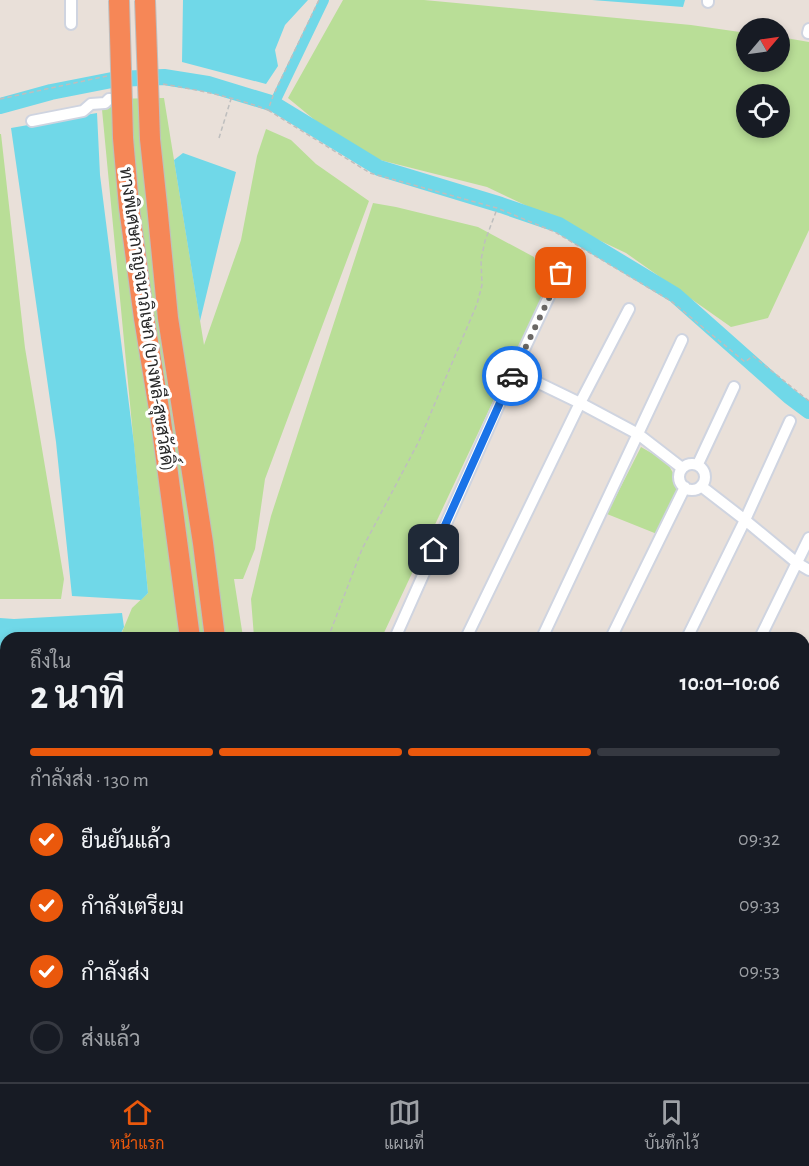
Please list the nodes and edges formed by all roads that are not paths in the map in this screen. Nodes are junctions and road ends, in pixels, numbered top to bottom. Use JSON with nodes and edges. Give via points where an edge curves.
{"nodes":[{"id":1,"x":70,"y":0,"type":"edge"},
{"id":2,"x":119,"y":0,"type":"edge"},
{"id":3,"x":145,"y":0,"type":"edge"},
{"id":4,"x":70,"y":24,"type":"dead end"},
{"id":5,"x":122,"y":99,"type":"junction"},
{"id":6,"x":32,"y":121,"type":"dead end"},
{"id":7,"x":561,"y":273,"type":"dead end"},
{"id":8,"x":629,"y":309,"type":"dead end"},
{"id":9,"x":682,"y":339,"type":"dead end"},
{"id":10,"x":514,"y":371,"type":"junction"},
{"id":11,"x":734,"y":387,"type":"dead end"},
{"id":12,"x":580,"y":403,"type":"junction"},
{"id":13,"x":790,"y":422,"type":"dead end"},
{"id":14,"x":638,"y":434,"type":"junction"},
{"id":15,"x":698,"y":465,"type":"junction"},
{"id":16,"x":682,"y":468,"type":"junction"},
{"id":17,"x":701,"y":486,"type":"junction"},
{"id":18,"x":685,"y":487,"type":"junction"},
{"id":19,"x":745,"y":520,"type":"junction"},
{"id":20,"x":809,"y":538,"type":"edge"},
{"id":21,"x":797,"y":563,"type":"junction"},
{"id":22,"x":809,"y":570,"type":"edge"},
{"id":23,"x":189,"y":632,"type":"edge"},
{"id":24,"x":214,"y":632,"type":"edge"},
{"id":25,"x":398,"y":632,"type":"edge"},
{"id":26,"x":469,"y":632,"type":"edge"},
{"id":27,"x":545,"y":632,"type":"edge"},
{"id":28,"x":614,"y":632,"type":"edge"},
{"id":29,"x":690,"y":632,"type":"edge"},
{"id":30,"x":763,"y":632,"type":"edge"}],
"edges":[{"from":1,"to":4,"type":"street"},
{"from":2,"to":5,"type":"highway","name":"ทางพิเศษกาญจนาภิเษก (บางพลี-สุขสวัสดิ์)","bridge":true},
{"from":3,"to":24,"type":"highway","name":"ทางพิเศษกาญจนาภิเษก (บางพลี-สุขสวัสดิ์)","bridge":true,"via":[[150,140],[168,318]]},
{"from":5,"to":6,"type":"street","via":[[109,99],[91,104],[83,111]]},
{"from":5,"to":23,"type":"highway","name":"ทางพิเศษกาญจนาภิเษก (บางพลี-สุขสวัสดิ์)","bridge":true,"via":[[129,207]]},
{"from":7,"to":10,"type":"street"},
{"from":8,"to":12,"type":"street"},
{"from":9,"to":14,"type":"street"},
{"from":10,"to":12,"type":"street"},
{"from":10,"to":25,"type":"street"},
{"from":11,"to":15,"type":"street"},
{"from":12,"to":14,"type":"street"},
{"from":12,"to":26,"type":"street"},
{"from":13,"to":19,"type":"street"},
{"from":14,"to":16,"type":"street"},
{"from":14,"to":27,"type":"street"},
{"from":15,"to":16,"type":"street"},
{"from":15,"to":17,"type":"street","via":[[705,475]]},
{"from":16,"to":18,"type":"street","via":[[679,476]]},
{"from":17,"to":18,"type":"street","via":[[693,490]]},
{"from":17,"to":19,"type":"street"},
{"from":18,"to":28,"type":"street"},
{"from":19,"to":21,"type":"street"},
{"from":19,"to":29,"type":"street"},
{"from":20,"to":21,"type":"street"},
{"from":21,"to":22,"type":"street"},
{"from":21,"to":30,"type":"street"}]}
